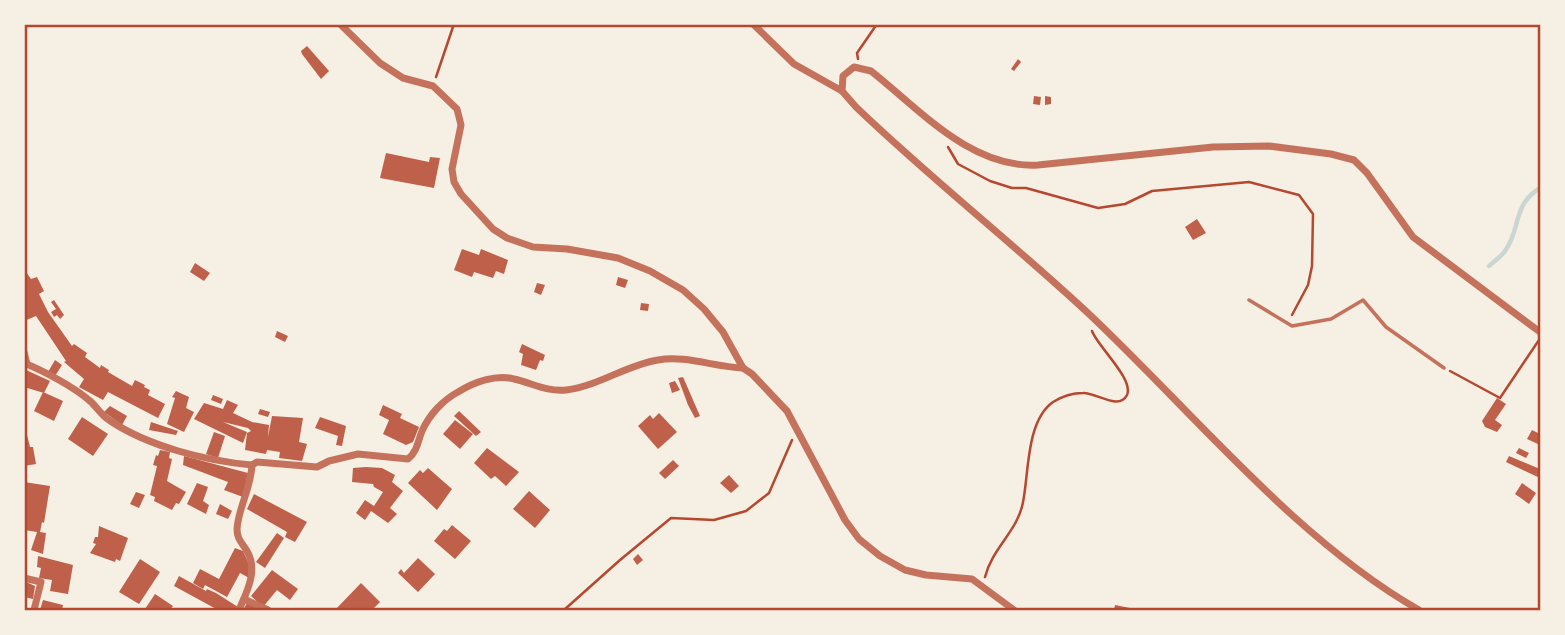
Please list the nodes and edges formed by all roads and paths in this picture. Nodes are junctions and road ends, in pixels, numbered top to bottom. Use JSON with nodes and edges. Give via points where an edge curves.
{"nodes":[{"id":1,"x":340,"y":24,"type":"edge"},
{"id":2,"x":454,"y":24,"type":"edge"},
{"id":3,"x":597,"y":24,"type":"edge"},
{"id":4,"x":613,"y":24,"type":"edge"},
{"id":5,"x":753,"y":24,"type":"edge"},
{"id":6,"x":877,"y":24,"type":"edge"},
{"id":7,"x":867,"y":69,"type":"junction"},
{"id":8,"x":433,"y":86,"type":"junction"},
{"id":9,"x":842,"y":91,"type":"junction"},
{"id":10,"x":944,"y":140,"type":"dead end"},
{"id":11,"x":1249,"y":300,"type":"dead end"},
{"id":12,"x":1090,"y":314,"type":"junction"},
{"id":13,"x":1287,"y":324,"type":"junction"},
{"id":14,"x":1541,"y":332,"type":"edge"},
{"id":15,"x":1536,"y":344,"type":"dead end"},
{"id":16,"x":24,"y":352,"type":"edge"},
{"id":17,"x":26,"y":364,"type":"edge"},
{"id":18,"x":743,"y":368,"type":"junction"},
{"id":19,"x":1444,"y":368,"type":"joint"},
{"id":20,"x":794,"y":423,"type":"junction"},
{"id":21,"x":252,"y":465,"type":"junction"},
{"id":22,"x":24,"y":578,"type":"edge"},
{"id":23,"x":983,"y":585,"type":"junction"},
{"id":24,"x":244,"y":599,"type":"junction"},
{"id":25,"x":34,"y":611,"type":"edge"},
{"id":26,"x":239,"y":611,"type":"edge"},
{"id":27,"x":268,"y":611,"type":"edge"},
{"id":28,"x":564,"y":611,"type":"edge"},
{"id":29,"x":1014,"y":611,"type":"edge"},
{"id":30,"x":1419,"y":611,"type":"edge"}],
"edges":[{"from":1,"to":8,"type":"street","via":[[380,63],[403,78]]},
{"from":2,"to":8,"type":"path"},
{"from":3,"to":4,"type":"path"},
{"from":5,"to":9,"type":"street","via":[[794,64]]},
{"from":6,"to":7,"type":"path","via":[[856,57]]},
{"from":7,"to":9,"type":"street","via":[[854,67],[845,72]]},
{"from":7,"to":14,"type":"street","via":[[964,145],[1013,164],[1213,147],[1310,151],[1354,160],[1413,237]]},
{"from":8,"to":18,"type":"street","via":[[461,119],[454,182],[489,225],[507,238],[533,247],[618,258],[670,282],[714,320]]},
{"from":9,"to":12,"type":"street","via":[[904,152]]},
{"from":10,"to":13,"type":"path","via":[[958,164],[989,181],[1098,208],[1125,204],[1152,191],[1250,182],[1299,195],[1313,214],[1312,266],[1308,285]]},
{"from":11,"to":13,"type":"lane"},
{"from":12,"to":23,"type":"path","via":[[1098,344],[1126,379],[1127,395],[1113,401],[1086,392],[1054,401],[1047,408],[1036,425],[1018,520],[994,554]]},
{"from":12,"to":30,"type":"street","via":[[1278,500],[1368,578]]},
{"from":13,"to":19,"type":"lane","via":[[1331,319],[1363,300],[1386,327]]},
{"from":15,"to":19,"type":"path","via":[[1500,398]]},
{"from":16,"to":17,"type":"street"},
{"from":17,"to":21,"type":"street","via":[[77,391],[106,419],[145,439]]},
{"from":18,"to":20,"type":"street"},
{"from":18,"to":21,"type":"street","via":[[666,359],[568,390],[505,377],[489,379],[464,388],[439,407],[408,459],[368,453],[317,467]]},
{"from":20,"to":23,"type":"street","via":[[845,520],[869,548],[905,570],[963,576]]},
{"from":20,"to":28,"type":"path","via":[[793,437],[769,493],[746,511],[715,520],[671,518]]},
{"from":21,"to":24,"type":"street","via":[[237,527],[252,567]]},
{"from":22,"to":25,"type":"street","via":[[41,582]]},
{"from":23,"to":29,"type":"street"},
{"from":24,"to":26,"type":"street"},
{"from":24,"to":27,"type":"street"}]}
